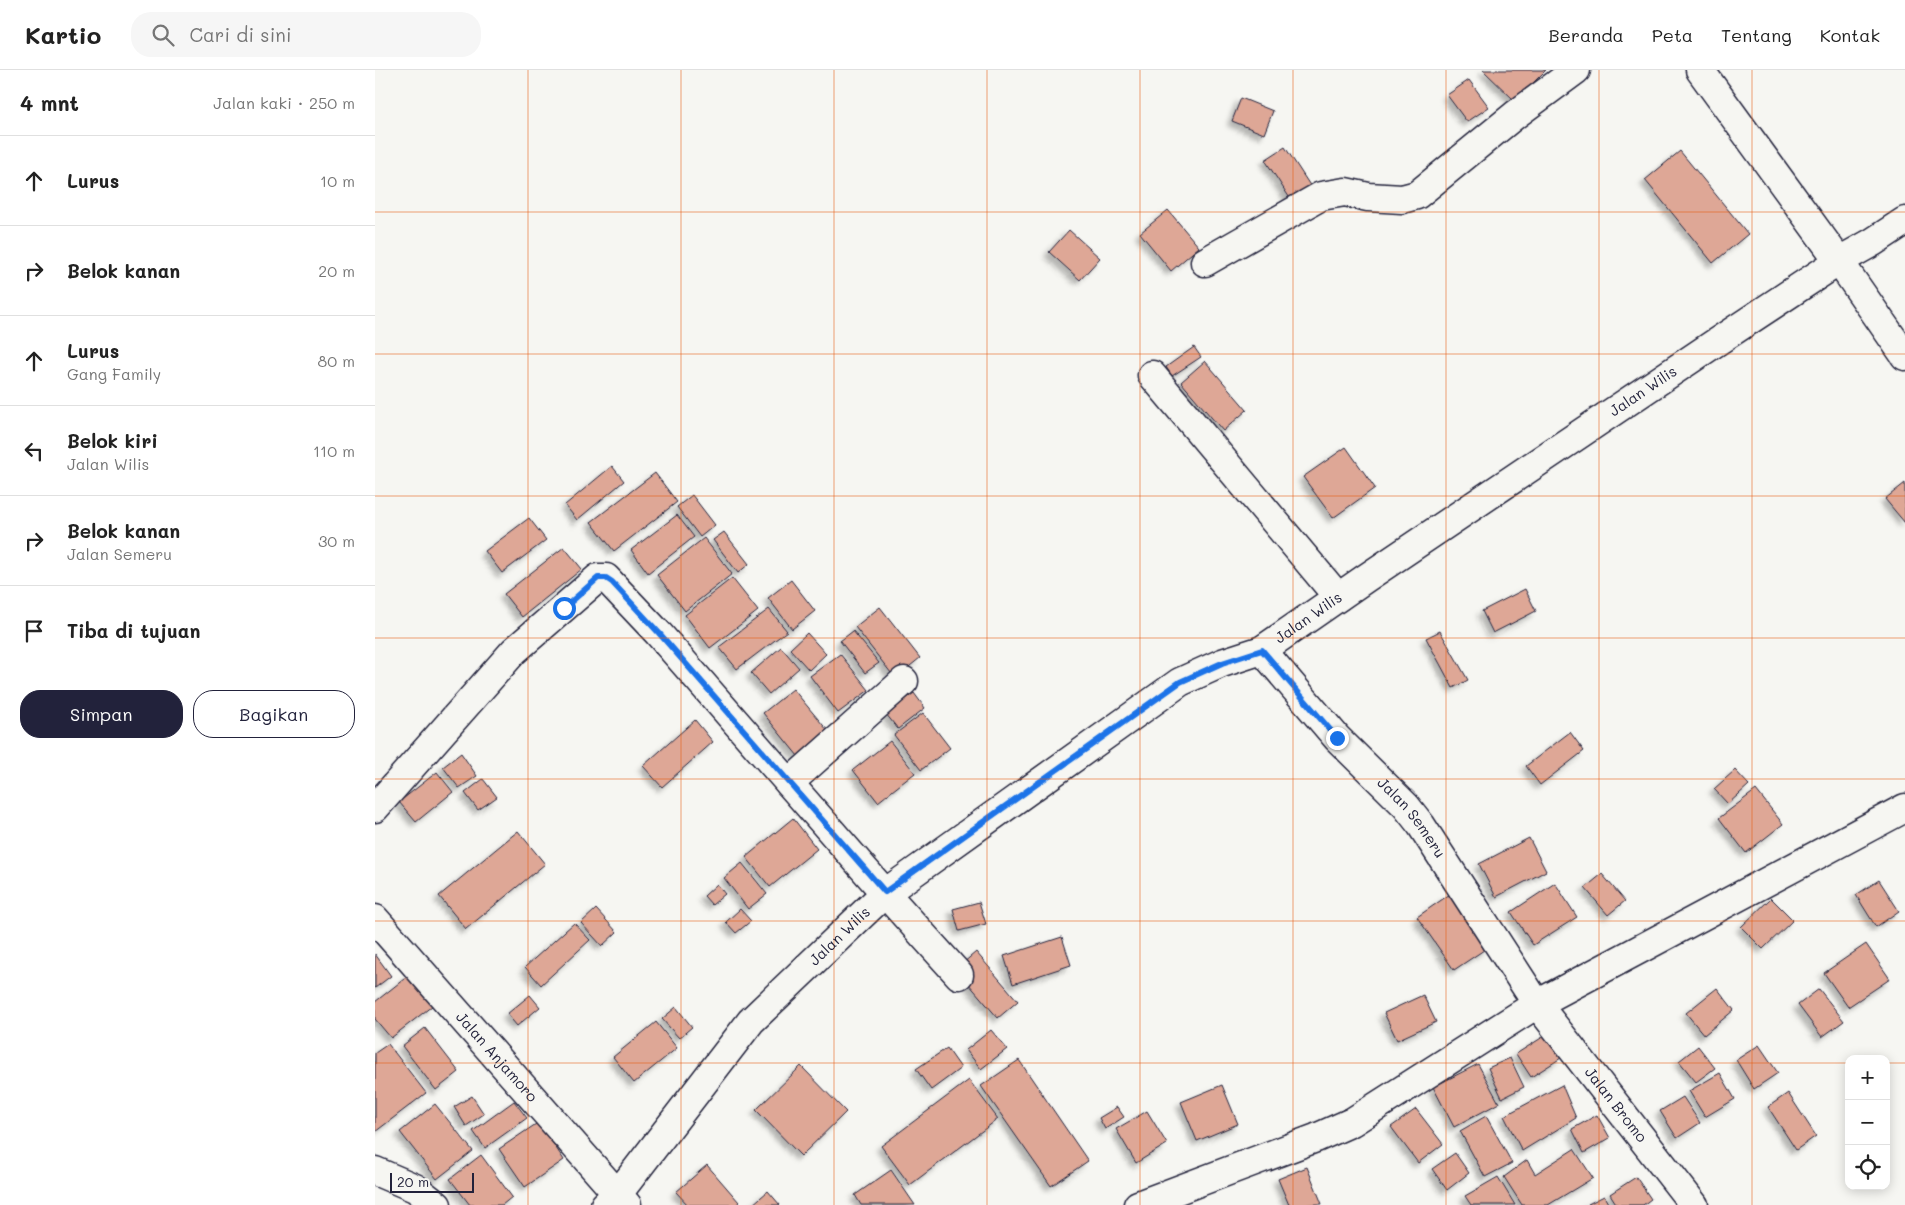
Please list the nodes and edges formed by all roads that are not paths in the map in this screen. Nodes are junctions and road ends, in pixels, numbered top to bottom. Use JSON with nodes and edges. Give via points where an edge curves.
{"nodes":[{"id":1,"x":1576,"y":70,"type":"edge"},
{"id":2,"x":1700,"y":70,"type":"edge"},
{"id":3,"x":1905,"y":221,"type":"edge"},
{"id":4,"x":1839,"y":260,"type":"junction"},
{"id":5,"x":1205,"y":262,"type":"dead end"},
{"id":6,"x":1905,"y":356,"type":"edge"},
{"id":7,"x":1153,"y":375,"type":"dead end"},
{"id":8,"x":1338,"y":597,"type":"junction"},
{"id":9,"x":1262,"y":650,"type":"junction"},
{"id":10,"x":904,"y":681,"type":"dead end"},
{"id":11,"x":789,"y":783,"type":"junction"},
{"id":12,"x":375,"y":808,"type":"edge"},
{"id":13,"x":1905,"y":808,"type":"edge"},
{"id":14,"x":885,"y":892,"type":"junction"},
{"id":15,"x":375,"y":919,"type":"edge"},
{"id":16,"x":959,"y":975,"type":"dead end"},
{"id":17,"x":1537,"y":1004,"type":"junction"},
{"id":18,"x":375,"y":1171,"type":"edge"},
{"id":19,"x":616,"y":1202,"type":"edge"},
{"id":20,"x":437,"y":1205,"type":"edge"},
{"id":21,"x":1138,"y":1205,"type":"edge"},
{"id":22,"x":1693,"y":1205,"type":"edge"}],
"edges":[{"from":1,"to":5,"type":"street","via":[[1417,195],[1376,198],[1345,192],[1321,196]]},
{"from":2,"to":4,"type":"street"},
{"from":3,"to":4,"type":"street","name":"Jalan Wilis"},
{"from":4,"to":6,"type":"street"},
{"from":4,"to":8,"type":"street","name":"Jalan Wilis"},
{"from":7,"to":8,"type":"street"},
{"from":8,"to":9,"type":"street","name":"Jalan Wilis"},
{"from":9,"to":14,"type":"street","name":"Jalan Wilis","via":[[1180,682]]},
{"from":9,"to":17,"type":"street","name":"Jalan Semeru","via":[[1337,738],[1421,825]]},
{"from":10,"to":11,"type":"street"},
{"from":11,"to":12,"type":"street","via":[[612,582],[598,578],[514,650]]},
{"from":11,"to":14,"type":"street"},
{"from":13,"to":17,"type":"street"},
{"from":14,"to":16,"type":"street"},
{"from":14,"to":19,"type":"street","name":"Jalan Wilis","via":[[751,1022]]},
{"from":15,"to":19,"type":"street","name":"Jalan Anjamoro"},
{"from":17,"to":21,"type":"street","via":[[1352,1122]]},
{"from":17,"to":22,"type":"street","name":"Jalan Bromo"},
{"from":18,"to":20,"type":"street","via":[[415,1188]]}]}
